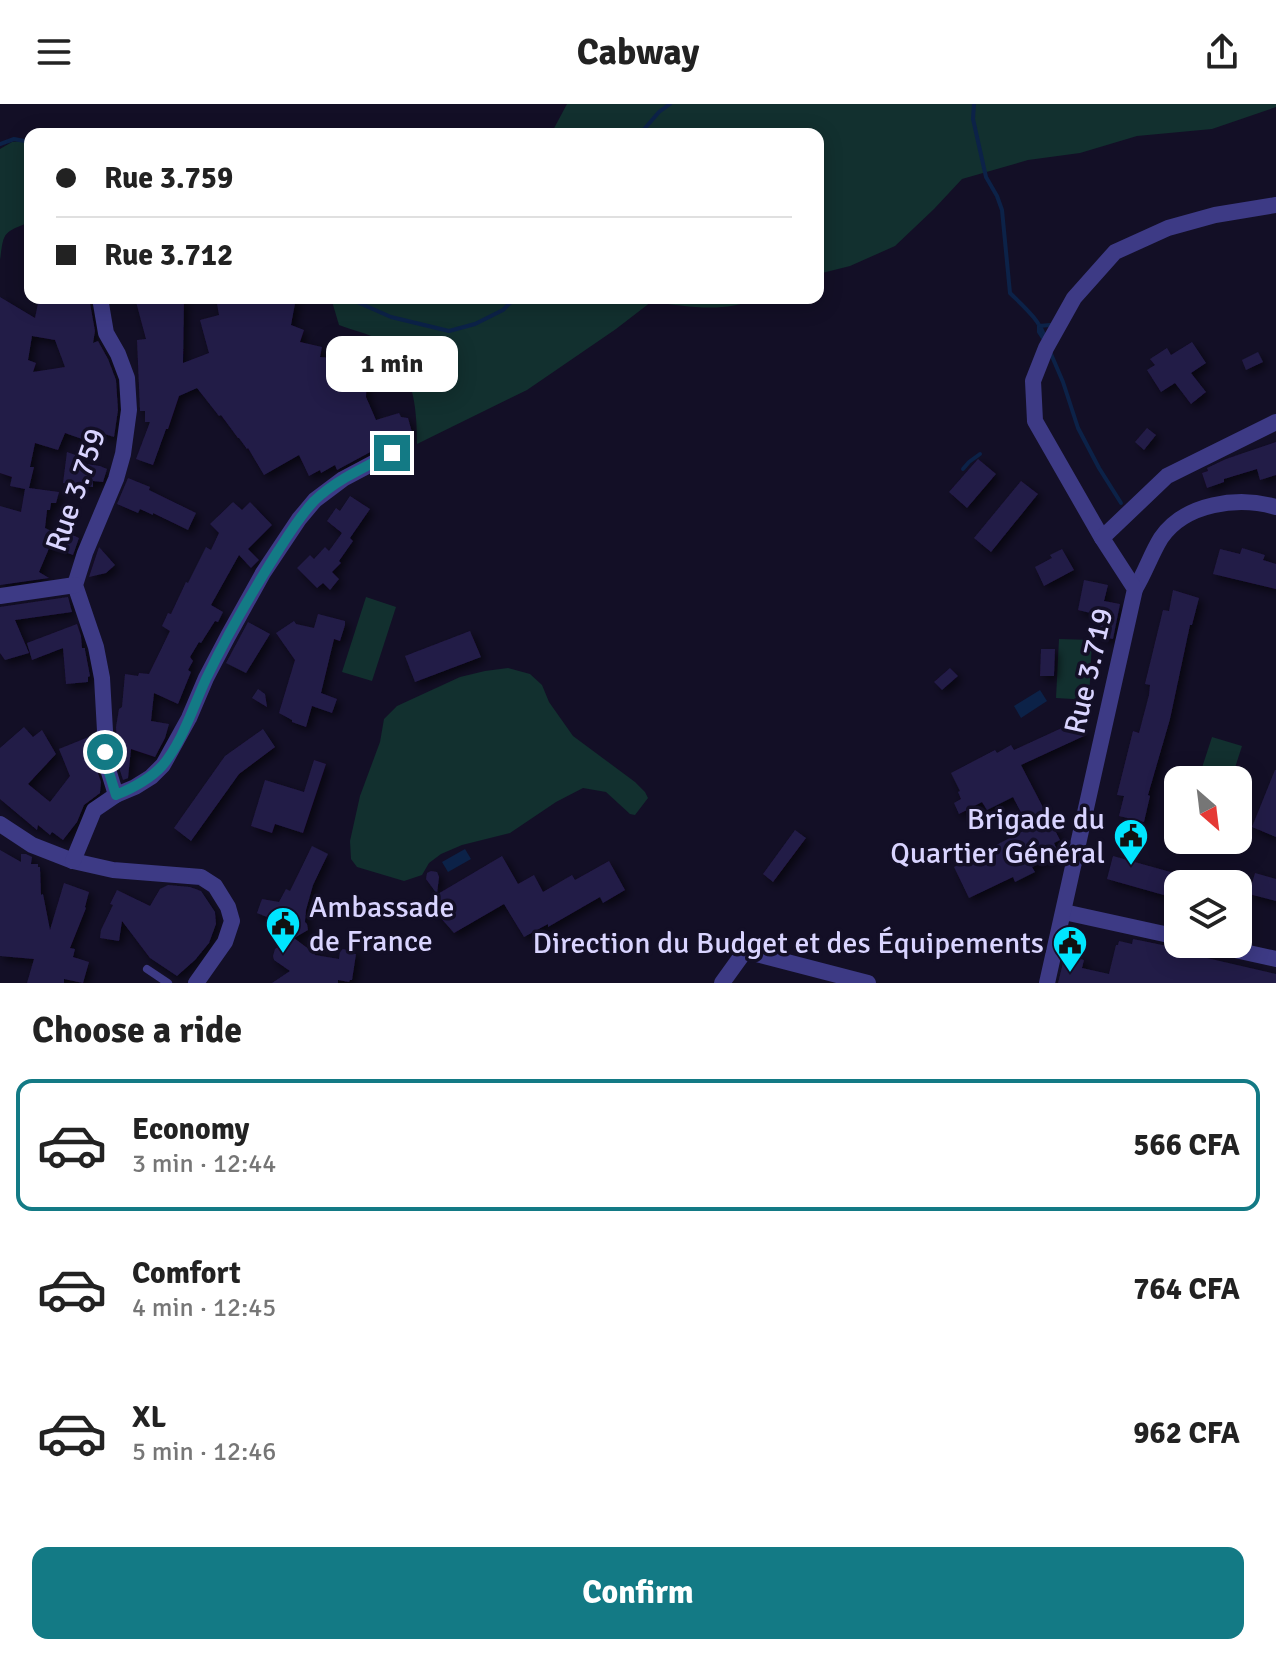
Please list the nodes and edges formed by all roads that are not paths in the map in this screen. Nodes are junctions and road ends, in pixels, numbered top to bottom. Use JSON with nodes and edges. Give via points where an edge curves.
{"nodes":[{"id":1,"x":1276,"y":205,"type":"edge"},
{"id":2,"x":101,"y":304,"type":"edge"},
{"id":3,"x":1276,"y":422,"type":"edge"},
{"id":4,"x":392,"y":453,"type":"dead end"},
{"id":5,"x":1276,"y":507,"type":"edge"},
{"id":6,"x":1102,"y":538,"type":"junction"},
{"id":7,"x":75,"y":585,"type":"junction"},
{"id":8,"x":1135,"y":589,"type":"junction"},
{"id":9,"x":0,"y":596,"type":"edge"},
{"id":10,"x":116,"y":795,"type":"junction"},
{"id":11,"x":0,"y":824,"type":"edge"},
{"id":12,"x":73,"y":861,"type":"junction"},
{"id":13,"x":1064,"y":912,"type":"junction"},
{"id":14,"x":1164,"y":934,"type":"edge"},
{"id":15,"x":1252,"y":954,"type":"edge"},
{"id":16,"x":1276,"y":959,"type":"edge"},
{"id":17,"x":147,"y":969,"type":"dead end"},
{"id":18,"x":168,"y":983,"type":"edge"},
{"id":19,"x":196,"y":983,"type":"edge"},
{"id":20,"x":722,"y":983,"type":"edge"},
{"id":21,"x":868,"y":983,"type":"edge"},
{"id":22,"x":1047,"y":983,"type":"edge"}],
"edges":[{"from":1,"to":6,"type":"street","name":"Rue 3.719","via":[[1168,228],[1115,252],[1074,298],[1046,348],[1033,381],[1035,421]]},
{"from":2,"to":7,"type":"street","name":"Rue 3.759","via":[[106,333],[127,378],[129,410],[116,479]]},
{"from":3,"to":6,"type":"street","via":[[1167,476]]},
{"from":4,"to":10,"type":"street","via":[[343,479],[299,519],[228,636],[163,765]]},
{"from":5,"to":8,"type":"street","via":[[1225,503],[1182,519],[1162,537]]},
{"from":6,"to":8,"type":"street","name":"Rue 3.719"},
{"from":7,"to":9,"type":"street"},
{"from":7,"to":10,"type":"street","name":"Rue 3.759","via":[[96,647],[107,766]]},
{"from":8,"to":13,"type":"street","name":"Rue 3.719"},
{"from":10,"to":12,"type":"street","via":[[94,810]]},
{"from":11,"to":12,"type":"street","via":[[32,845]]},
{"from":12,"to":19,"type":"street","via":[[201,877],[215,886],[232,921],[225,942]]},
{"from":13,"to":14,"type":"street"},
{"from":13,"to":22,"type":"street","name":"Rue 3.719"},
{"from":15,"to":16,"type":"street"},
{"from":17,"to":18,"type":"lane"},
{"from":20,"to":21,"type":"street","via":[[745,951]]}]}
